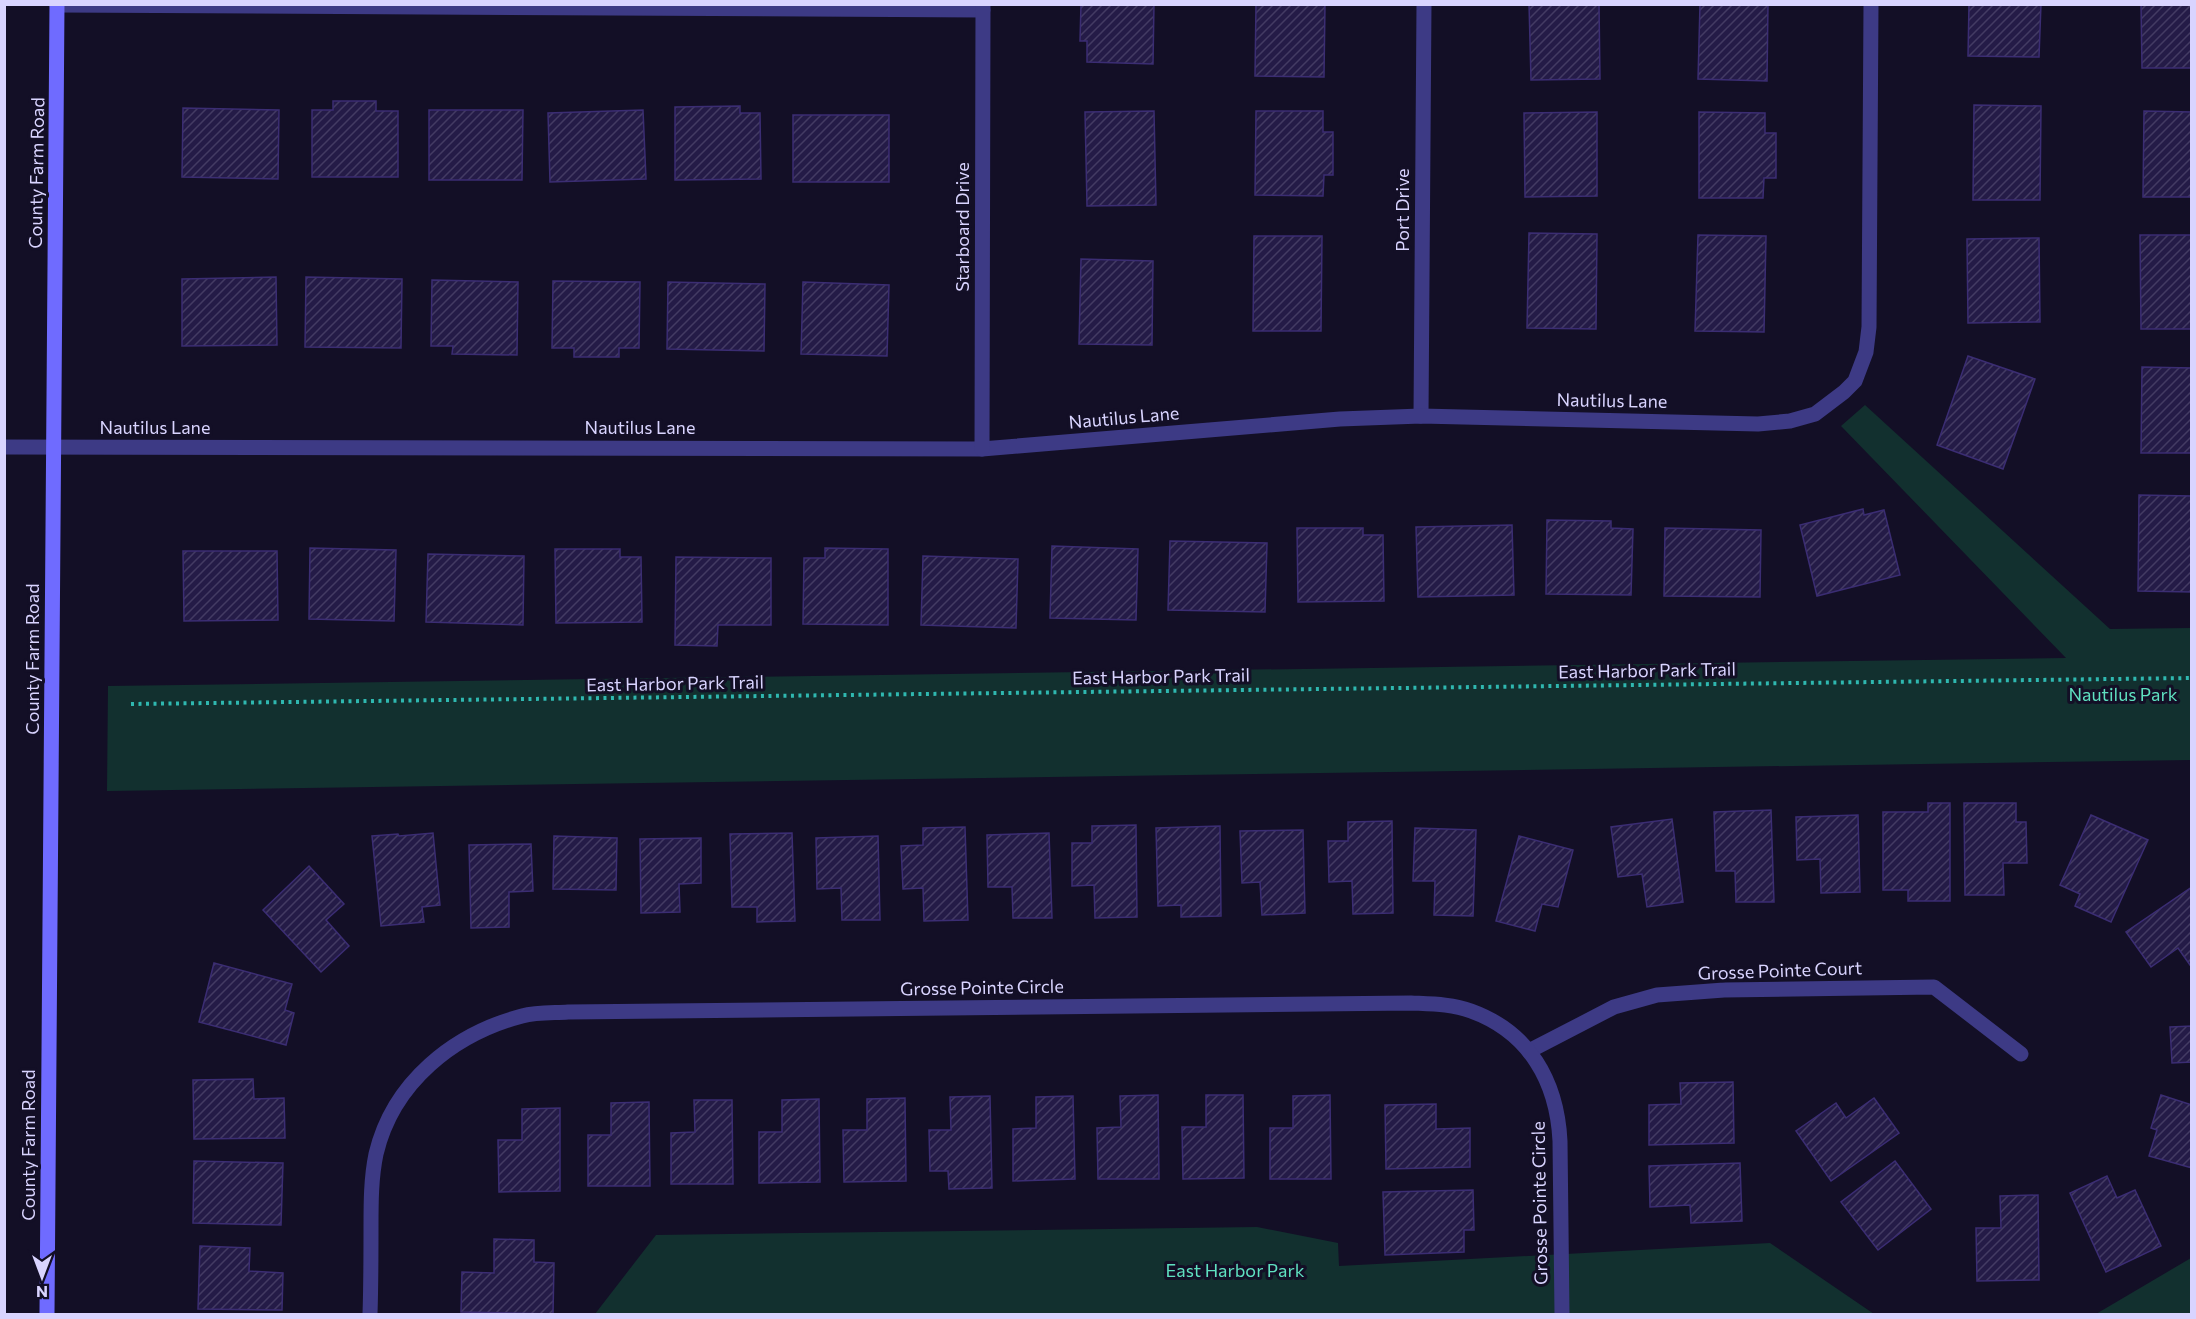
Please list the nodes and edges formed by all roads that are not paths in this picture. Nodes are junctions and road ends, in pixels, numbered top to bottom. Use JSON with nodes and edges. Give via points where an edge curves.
{"nodes":[{"id":1,"x":1424,"y":4,"type":"edge"},
{"id":2,"x":1871,"y":4,"type":"edge"},
{"id":3,"x":57,"y":5,"type":"edge"},
{"id":4,"x":983,"y":7,"type":"edge"},
{"id":5,"x":1421,"y":416,"type":"junction"},
{"id":6,"x":4,"y":447,"type":"edge"},
{"id":7,"x":54,"y":447,"type":"junction"},
{"id":8,"x":982,"y":449,"type":"junction"},
{"id":9,"x":1529,"y":1051,"type":"junction"},
{"id":10,"x":2021,"y":1054,"type":"dead end"},
{"id":11,"x":47,"y":1314,"type":"edge"},
{"id":12,"x":370,"y":1314,"type":"edge"},
{"id":13,"x":1563,"y":1314,"type":"edge"}],
"edges":[{"from":1,"to":5,"type":"street","name":"Port Drive"},
{"from":2,"to":5,"type":"street","name":"Nautilus Lane","via":[[1869,327],[1866,352],[1855,381],[1844,392],[1815,414],[1790,422],[1758,424]]},
{"from":3,"to":4,"type":"street"},
{"from":3,"to":7,"type":"main road","name":"County Farm Road"},
{"from":4,"to":8,"type":"street","name":"Starboard Drive"},
{"from":5,"to":8,"type":"street","name":"Nautilus Lane","via":[[1340,419]]},
{"from":6,"to":7,"type":"street","name":"Nautilus Lane"},
{"from":7,"to":8,"type":"street","name":"Nautilus Lane"},
{"from":7,"to":11,"type":"main road","name":"County Farm Road"},
{"from":9,"to":10,"type":"street","name":"Grosse Pointe Court","via":[[1614,1007],[1657,995],[1724,990],[1934,987]]},
{"from":9,"to":12,"type":"street","name":"Grosse Pointe Circle","via":[[1497,1023],[1470,1010],[1411,1003],[525,1015],[493,1025],[435,1058],[387,1120],[372,1182]]},
{"from":9,"to":13,"type":"street","name":"Grosse Pointe Circle","via":[[1552,1089],[1559,1117]]}]}
